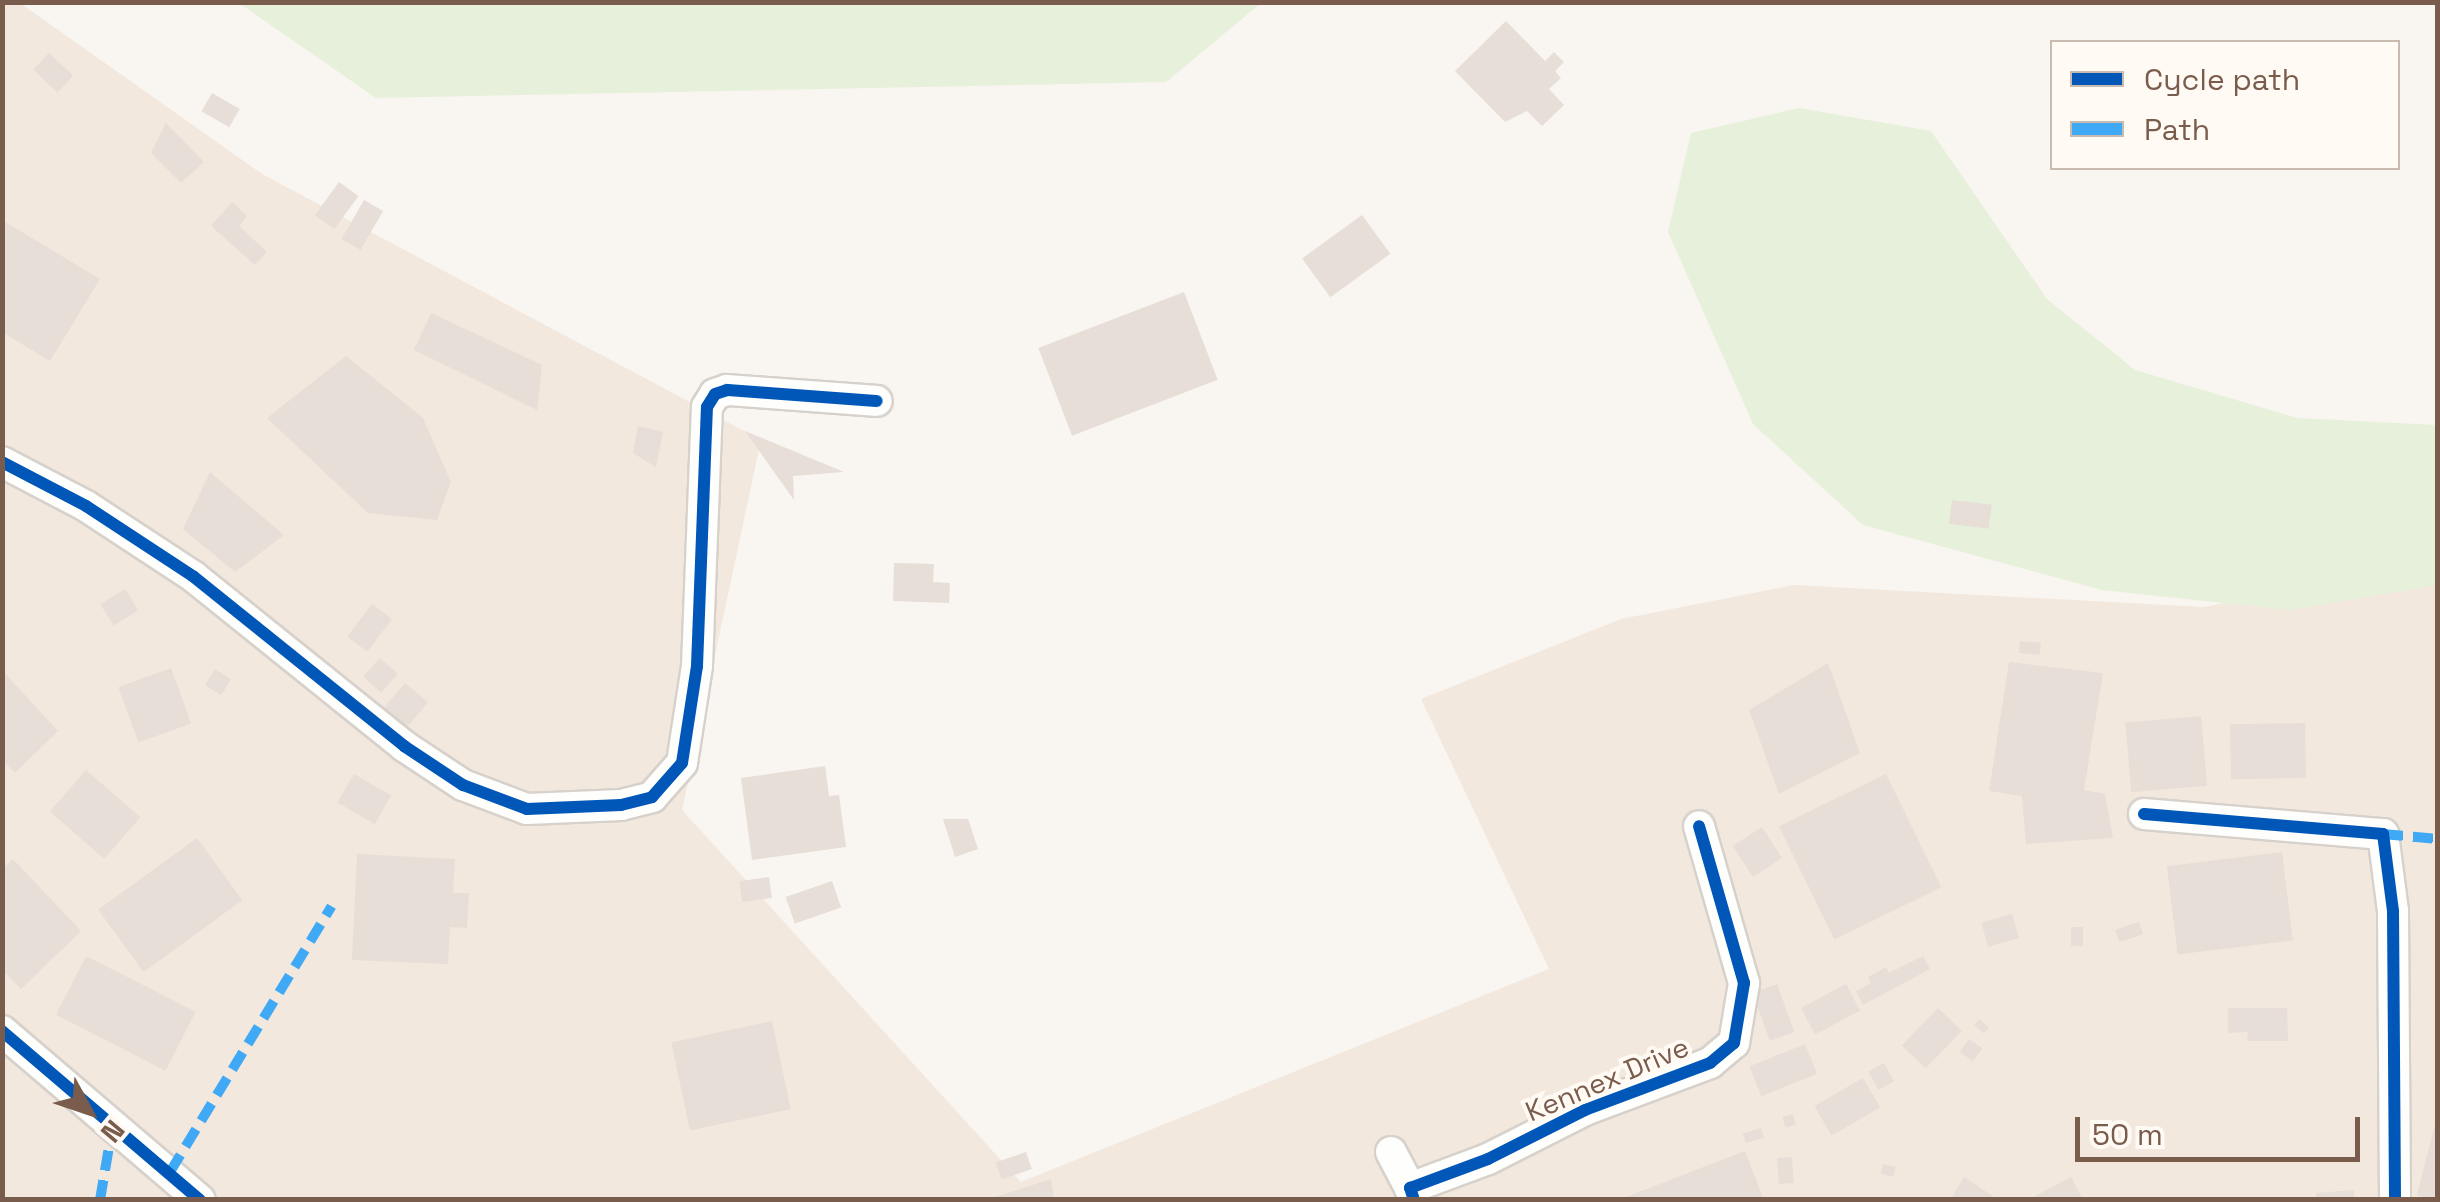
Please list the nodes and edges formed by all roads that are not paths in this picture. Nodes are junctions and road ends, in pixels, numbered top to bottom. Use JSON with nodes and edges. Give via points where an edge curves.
{"nodes":[{"id":1,"x":877,"y":401,"type":"dead end"},
{"id":2,"x":2,"y":462,"type":"edge"},
{"id":3,"x":2144,"y":814,"type":"dead end"},
{"id":4,"x":1700,"y":826,"type":"dead end"},
{"id":5,"x":2,"y":1031,"type":"edge"},
{"id":6,"x":1390,"y":1152,"type":"dead end"},
{"id":7,"x":1412,"y":1194,"type":"edge"},
{"id":8,"x":200,"y":1200,"type":"edge"},
{"id":9,"x":2395,"y":1200,"type":"edge"}],
"edges":[{"from":1,"to":2,"type":"street","via":[[715,394],[707,407],[697,666],[682,764],[652,797],[620,806],[527,809],[463,785],[404,746],[194,576],[86,506]]},
{"from":3,"to":9,"type":"street","via":[[2383,834],[2393,911]]},
{"from":4,"to":7,"type":"street","name":"Kennex Drive","via":[[1744,983],[1734,1043],[1710,1063],[1585,1110]]},
{"from":5,"to":8,"type":"street"},
{"from":6,"to":7,"type":"street"}]}
